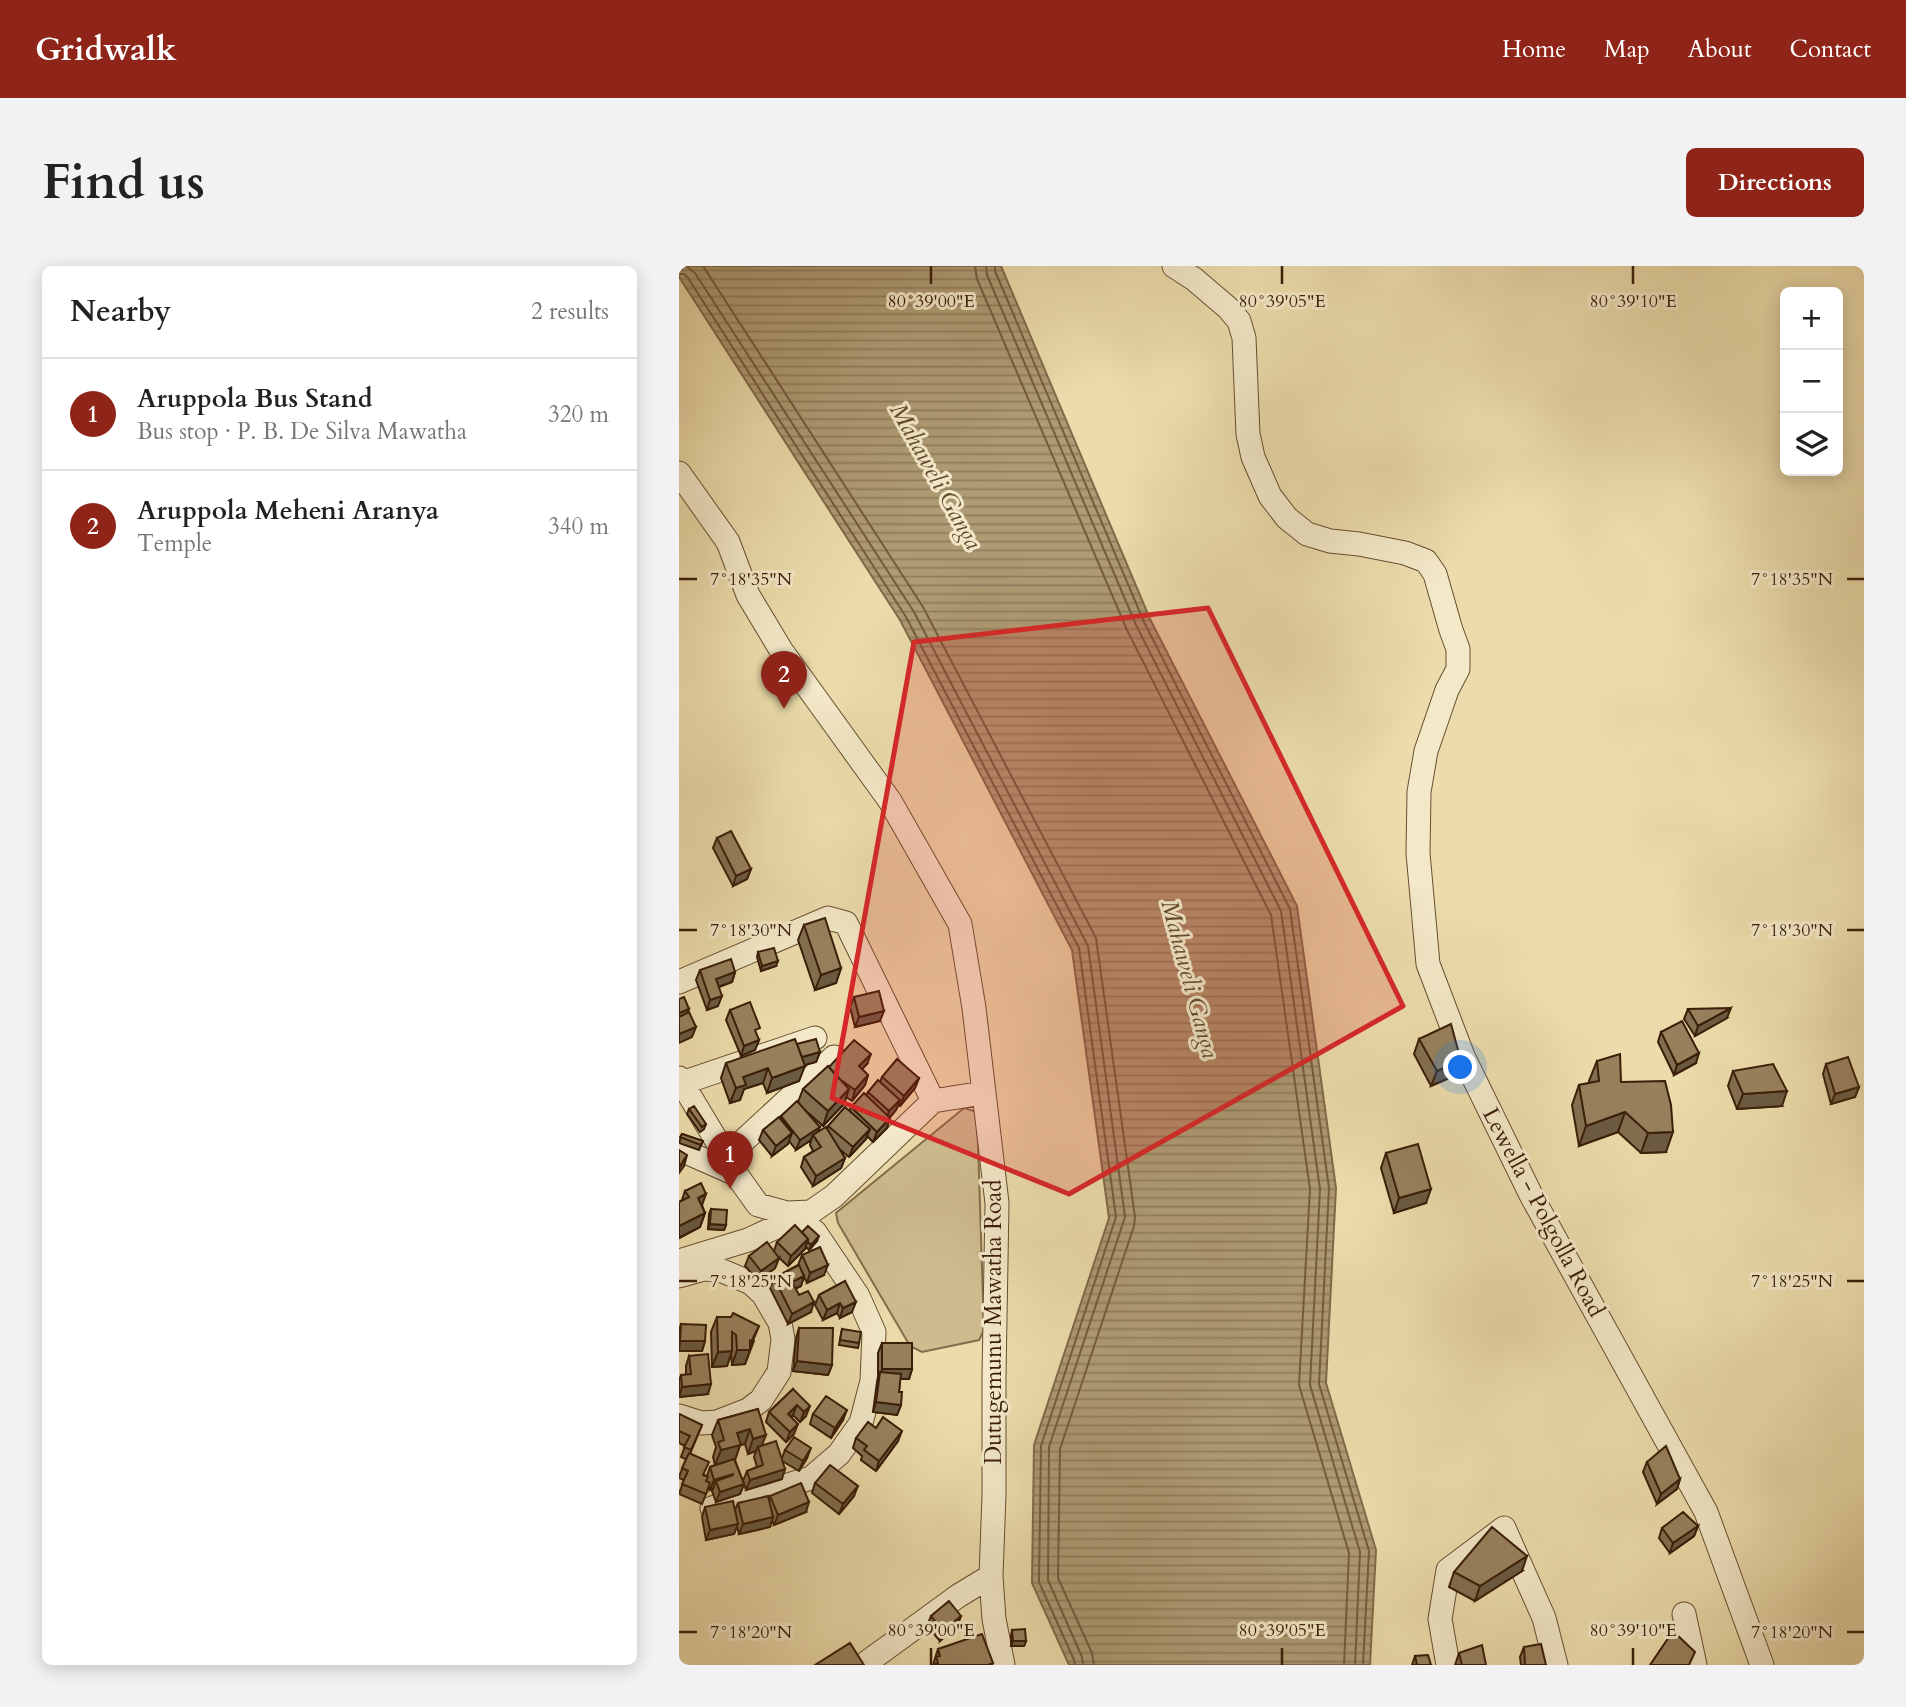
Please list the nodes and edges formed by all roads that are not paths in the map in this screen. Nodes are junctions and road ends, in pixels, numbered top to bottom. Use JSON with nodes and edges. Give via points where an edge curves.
{"nodes":[{"id":1,"x":1174,"y":266,"type":"edge"},
{"id":2,"x":679,"y":473,"type":"edge"},
{"id":3,"x":679,"y":982,"type":"edge"},
{"id":4,"x":815,"y":1038,"type":"edge"},
{"id":5,"x":834,"y":1056,"type":"dead end"},
{"id":6,"x":681,"y":1080,"type":"edge"},
{"id":7,"x":983,"y":1093,"type":"junction"},
{"id":8,"x":933,"y":1101,"type":"junction"},
{"id":9,"x":679,"y":1149,"type":"edge"},
{"id":10,"x":731,"y":1165,"type":"junction"},
{"id":11,"x":806,"y":1216,"type":"junction"},
{"id":12,"x":679,"y":1261,"type":"edge"},
{"id":13,"x":679,"y":1276,"type":"edge"},
{"id":14,"x":679,"y":1416,"type":"edge"},
{"id":15,"x":712,"y":1508,"type":"edge"},
{"id":16,"x":991,"y":1576,"type":"junction"},
{"id":17,"x":1683,"y":1614,"type":"dead end"},
{"id":18,"x":866,"y":1663,"type":"edge"},
{"id":19,"x":1003,"y":1665,"type":"edge"},
{"id":20,"x":1448,"y":1665,"type":"edge"},
{"id":21,"x":1556,"y":1665,"type":"edge"},
{"id":22,"x":1695,"y":1665,"type":"edge"},
{"id":23,"x":1762,"y":1665,"type":"edge"}],
"edges":[{"from":1,"to":23,"type":"street","name":"Lewella - Polgolla Road","via":[[1239,321],[1253,457],[1270,496],[1287,518],[1307,534],[1330,541],[1405,553],[1426,561],[1435,574],[1458,649],[1458,669],[1426,751],[1419,792],[1418,853],[1428,964],[1463,1056],[1531,1195],[1706,1512]]},
{"from":2,"to":7,"type":"street","name":"Dutugemunu Mawatha Road","via":[[728,542],[748,595],[781,650],[890,801],[960,924]]},
{"from":3,"to":8,"type":"street","via":[[828,918],[846,923]]},
{"from":4,"to":6,"type":"street"},
{"from":5,"to":10,"type":"street"},
{"from":6,"to":10,"type":"street"},
{"from":7,"to":8,"type":"street"},
{"from":7,"to":16,"type":"street","name":"Dutugemunu Mawatha Road","via":[[997,1203]]},
{"from":8,"to":11,"type":"street","via":[[834,1196]]},
{"from":9,"to":10,"type":"street"},
{"from":10,"to":11,"type":"street","via":[[758,1205]]},
{"from":11,"to":12,"type":"street"},
{"from":11,"to":15,"type":"street","via":[[858,1296],[874,1332],[872,1381],[861,1423],[839,1454],[811,1478]]},
{"from":13,"to":14,"type":"street","via":[[720,1270],[751,1283],[775,1313],[783,1339],[779,1372],[761,1400],[748,1410],[717,1422]]},
{"from":16,"to":18,"type":"street"},
{"from":16,"to":19,"type":"street","name":"Dutugemunu Mawatha Road"},
{"from":17,"to":22,"type":"street"},
{"from":20,"to":21,"type":"street","via":[[1440,1619],[1448,1570],[1504,1528],[1544,1618]]}]}
